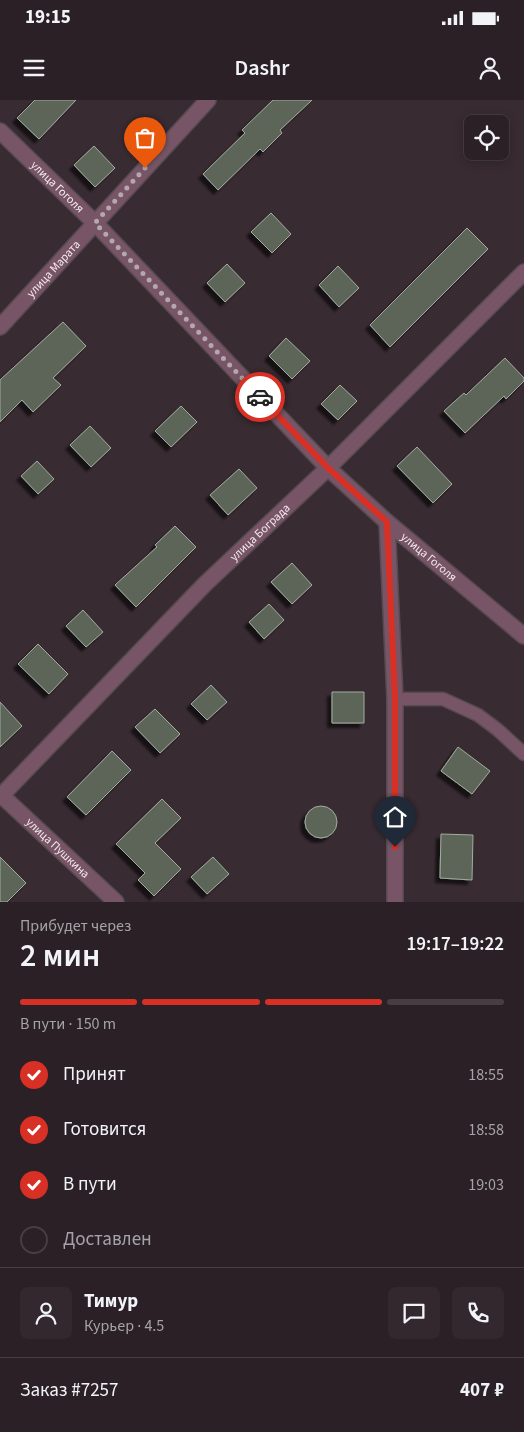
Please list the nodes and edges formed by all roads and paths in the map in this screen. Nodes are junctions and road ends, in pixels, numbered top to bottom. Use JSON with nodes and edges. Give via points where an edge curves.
{"nodes":[{"id":1,"x":208,"y":100,"type":"edge"},
{"id":2,"x":0,"y":132,"type":"edge"},
{"id":3,"x":95,"y":223,"type":"junction"},
{"id":4,"x":524,"y":272,"type":"edge"},
{"id":5,"x":0,"y":327,"type":"edge"},
{"id":6,"x":328,"y":468,"type":"junction"},
{"id":7,"x":387,"y":522,"type":"junction"},
{"id":8,"x":524,"y":636,"type":"edge"},
{"id":9,"x":395,"y":699,"type":"junction"},
{"id":10,"x":524,"y":754,"type":"edge"},
{"id":11,"x":1,"y":795,"type":"edge"},
{"id":12,"x":116,"y":902,"type":"edge"},
{"id":13,"x":395,"y":902,"type":"edge"}],
"edges":[{"from":1,"to":3,"type":"street","name":"улица Марата"},
{"from":2,"to":3,"type":"street","name":"улица Гоголя"},
{"from":3,"to":5,"type":"street","name":"улица Марата"},
{"from":3,"to":6,"type":"street","name":"улица Гоголя"},
{"from":4,"to":6,"type":"street","name":"улица Бограда"},
{"from":6,"to":7,"type":"street","name":"улица Гоголя"},
{"from":6,"to":11,"type":"street","name":"улица Бограда","via":[[204,585]]},
{"from":7,"to":8,"type":"street","name":"улица Гоголя"},
{"from":7,"to":9,"type":"street"},
{"from":9,"to":10,"type":"lane","via":[[443,699],[478,715]]},
{"from":9,"to":13,"type":"street"},
{"from":11,"to":12,"type":"street","name":"улица Пушкина"}]}
